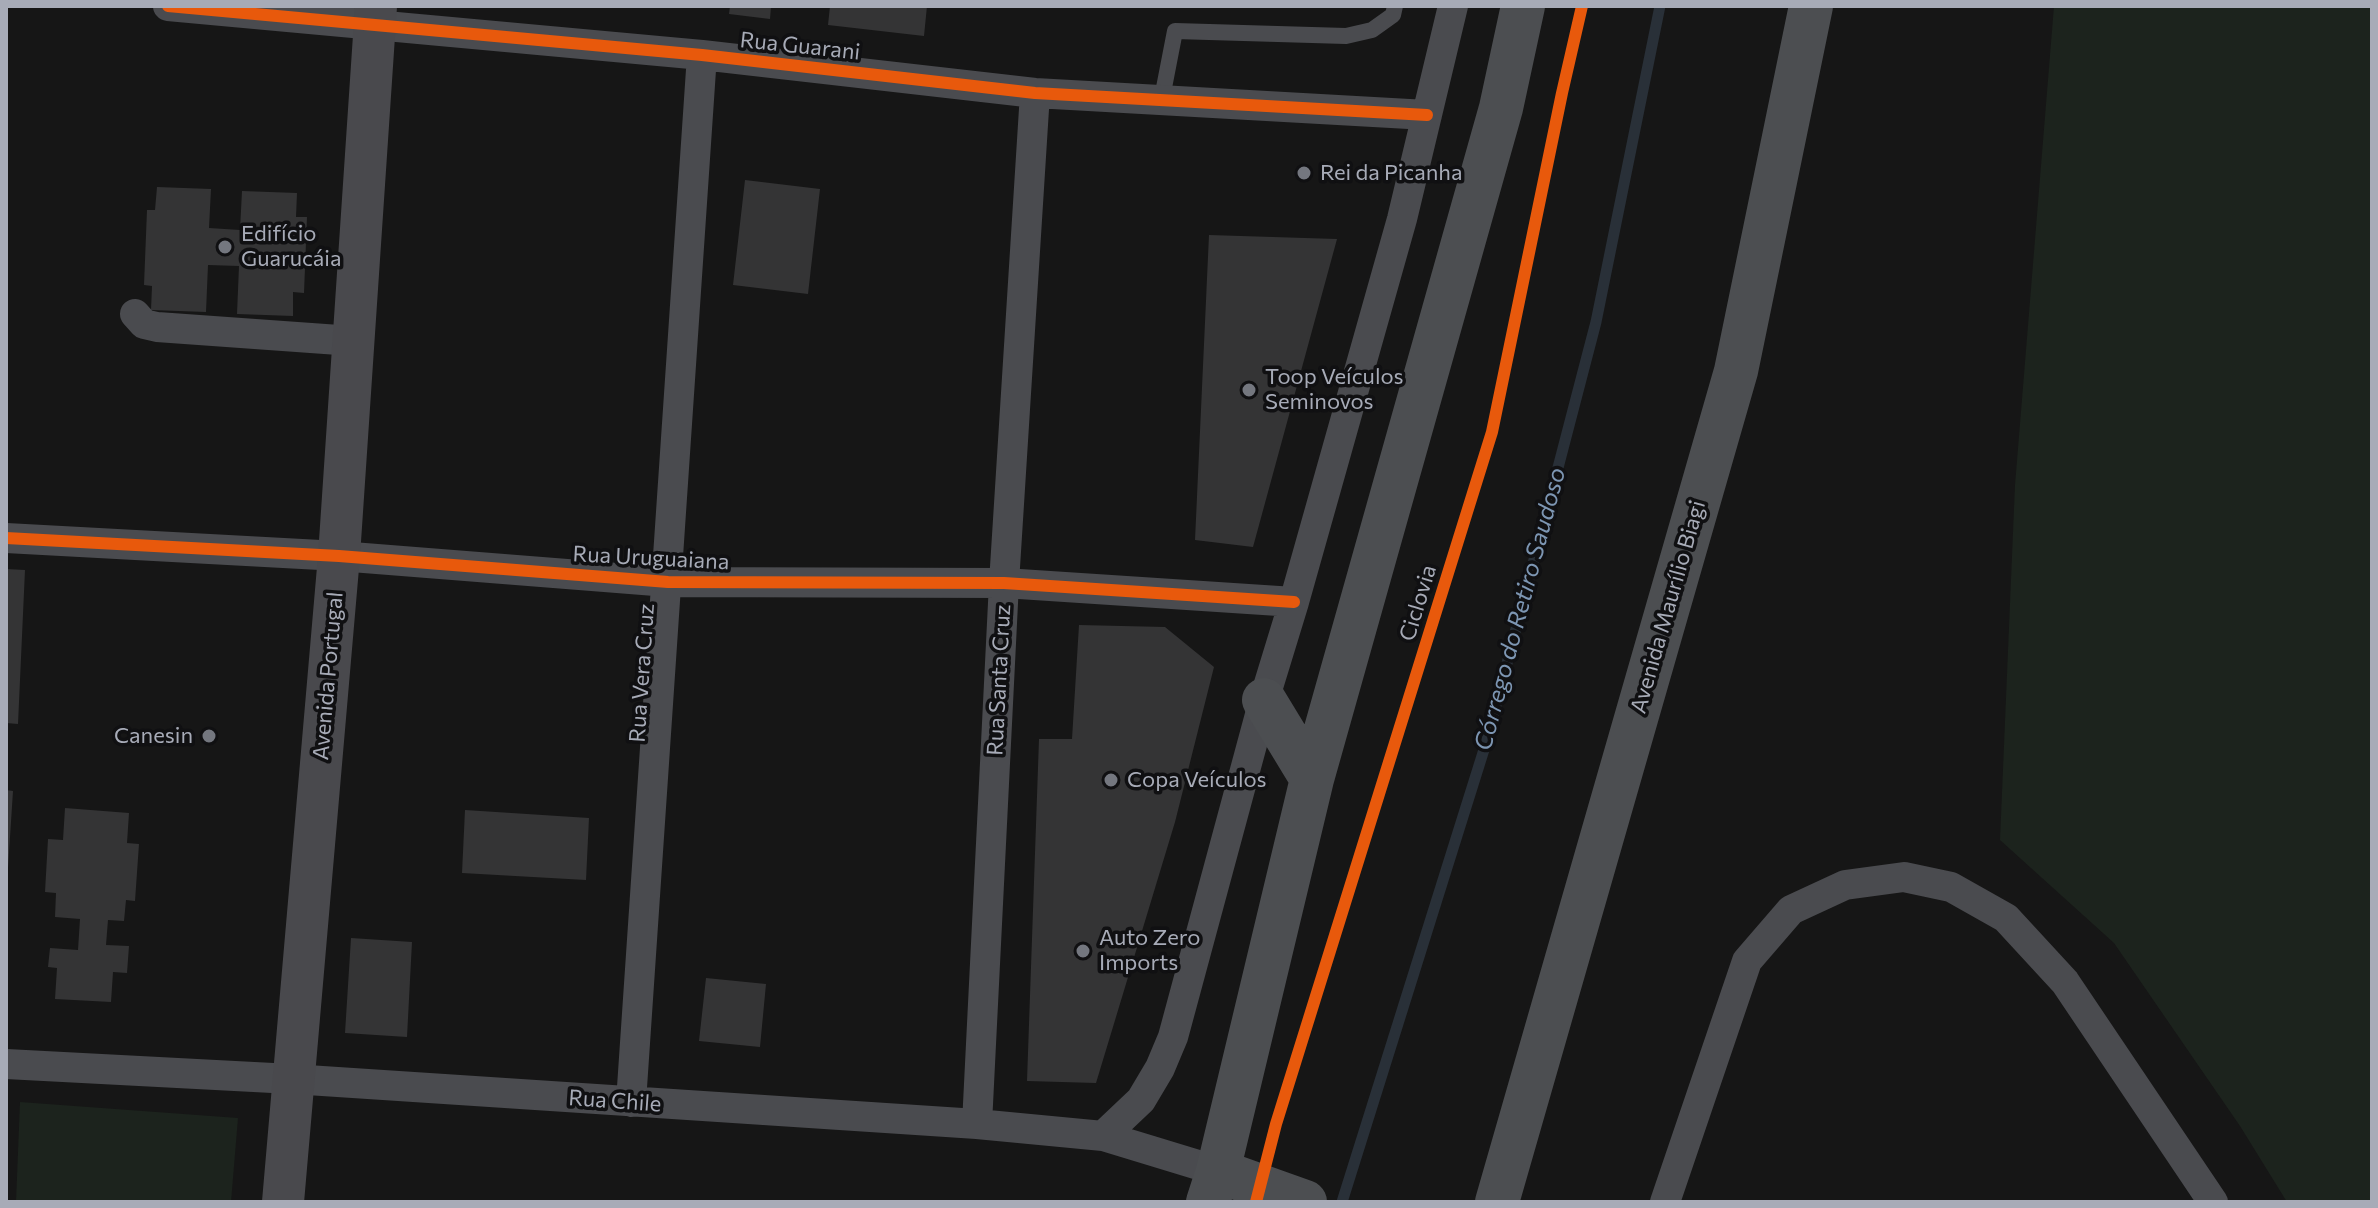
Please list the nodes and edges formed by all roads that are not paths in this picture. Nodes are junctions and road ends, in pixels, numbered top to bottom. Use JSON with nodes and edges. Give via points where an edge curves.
{"nodes":[{"id":1,"x":168,"y":6,"type":"edge"},
{"id":2,"x":1395,"y":6,"type":"edge"},
{"id":3,"x":1453,"y":6,"type":"edge"},
{"id":4,"x":1523,"y":6,"type":"edge"},
{"id":5,"x":1811,"y":6,"type":"edge"},
{"id":6,"x":375,"y":14,"type":"edge"},
{"id":7,"x":702,"y":55,"type":"junction"},
{"id":8,"x":1035,"y":93,"type":"junction"},
{"id":9,"x":1162,"y":98,"type":"junction"},
{"id":10,"x":1427,"y":115,"type":"junction"},
{"id":11,"x":135,"y":314,"type":"dead end"},
{"id":12,"x":353,"y":341,"type":"junction"},
{"id":13,"x":6,"y":538,"type":"edge"},
{"id":14,"x":339,"y":556,"type":"junction"},
{"id":15,"x":668,"y":582,"type":"junction"},
{"id":16,"x":1004,"y":583,"type":"junction"},
{"id":17,"x":1294,"y":602,"type":"junction"},
{"id":18,"x":1264,"y":700,"type":"junction"},
{"id":19,"x":1312,"y":779,"type":"junction"},
{"id":20,"x":6,"y":1064,"type":"edge"},
{"id":21,"x":292,"y":1079,"type":"junction"},
{"id":22,"x":631,"y":1102,"type":"junction"},
{"id":23,"x":977,"y":1124,"type":"junction"},
{"id":24,"x":1103,"y":1136,"type":"junction"},
{"id":25,"x":1213,"y":1186,"type":"edge"},
{"id":26,"x":283,"y":1202,"type":"edge"},
{"id":27,"x":1305,"y":1202,"type":"edge"},
{"id":28,"x":1497,"y":1202,"type":"edge"},
{"id":29,"x":1665,"y":1202,"type":"edge"},
{"id":30,"x":2213,"y":1202,"type":"edge"}],
"edges":[{"from":1,"to":6,"type":"street","name":"Rua Guarani"},
{"from":2,"to":9,"type":"lane","via":[[1393,15],[1372,30],[1346,36],[1175,31]]},
{"from":3,"to":10,"type":"street"},
{"from":4,"to":19,"type":"main road","via":[[1501,108]]},
{"from":5,"to":28,"type":"main road","name":"Avenida Maurílio Biagi","via":[[1736,371]]},
{"from":6,"to":7,"type":"street","name":"Rua Guarani"},
{"from":6,"to":12,"type":"main road","name":"Avenida Portugal"},
{"from":7,"to":8,"type":"street","name":"Rua Guarani"},
{"from":7,"to":15,"type":"street","name":"Rua Vera Cruz"},
{"from":8,"to":9,"type":"street","name":"Rua Guarani"},
{"from":8,"to":16,"type":"street","name":"Rua Santa Cruz"},
{"from":9,"to":10,"type":"street","name":"Rua Guarani"},
{"from":10,"to":17,"type":"street"},
{"from":11,"to":12,"type":"street","via":[[144,324],[157,327]]},
{"from":12,"to":14,"type":"main road","name":"Avenida Portugal"},
{"from":13,"to":14,"type":"street","name":"Rua Uruguaiana"},
{"from":14,"to":15,"type":"street","name":"Rua Uruguaiana"},
{"from":14,"to":21,"type":"main road","name":"Avenida Portugal"},
{"from":15,"to":16,"type":"street","name":"Rua Uruguaiana"},
{"from":15,"to":22,"type":"street","name":"Rua Vera Cruz"},
{"from":16,"to":17,"type":"street","name":"Rua Uruguaiana"},
{"from":16,"to":23,"type":"street","name":"Rua Santa Cruz"},
{"from":17,"to":18,"type":"street"},
{"from":18,"to":19,"type":"main road"},
{"from":18,"to":24,"type":"street","via":[[1173,1037],[1141,1100]]},
{"from":19,"to":25,"type":"main road"},
{"from":20,"to":21,"type":"street","name":"Rua Chile"},
{"from":21,"to":22,"type":"street","name":"Rua Chile"},
{"from":21,"to":26,"type":"main road","name":"Avenida Portugal"},
{"from":22,"to":23,"type":"street","name":"Rua Chile"},
{"from":23,"to":24,"type":"street","name":"Rua Chile"},
{"from":24,"to":25,"type":"street","name":"Rua Chile"},
{"from":25,"to":27,"type":"main road"},
{"from":29,"to":30,"type":"street","via":[[1747,961],[1791,910],[1845,885],[1904,877],[1951,887],[2006,918],[2065,982]]}]}
